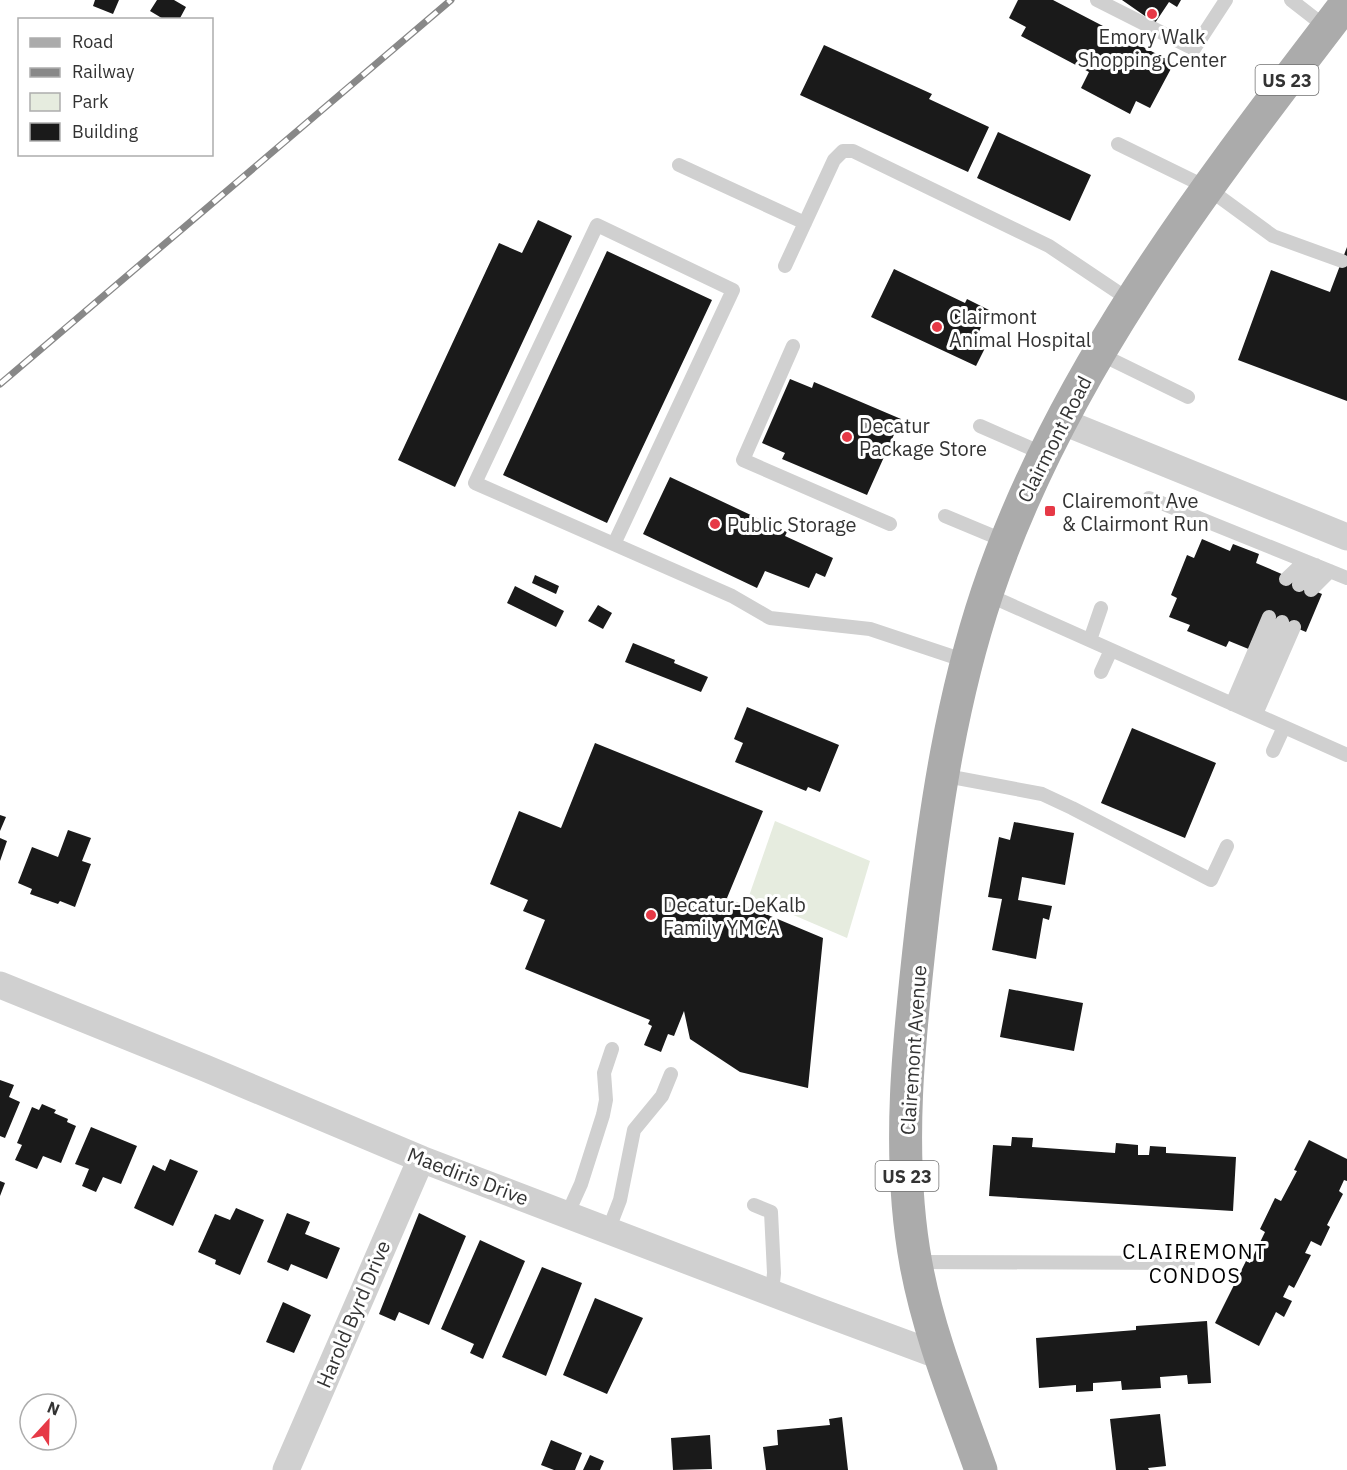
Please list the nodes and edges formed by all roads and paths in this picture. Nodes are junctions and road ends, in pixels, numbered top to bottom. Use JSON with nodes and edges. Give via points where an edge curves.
{"nodes":[{"id":1,"x":1097,"y":0,"type":"edge"},
{"id":2,"x":1226,"y":0,"type":"edge"},
{"id":3,"x":1291,"y":0,"type":"edge"},
{"id":4,"x":1347,"y":3,"type":"edge"},
{"id":5,"x":1327,"y":28,"type":"junction"},
{"id":6,"x":1118,"y":144,"type":"dead end"},
{"id":7,"x":679,"y":165,"type":"dead end"},
{"id":8,"x":1206,"y":187,"type":"junction"},
{"id":9,"x":805,"y":223,"type":"junction"},
{"id":10,"x":1341,"y":261,"type":"dead end"},
{"id":11,"x":785,"y":266,"type":"dead end"},
{"id":12,"x":1131,"y":301,"type":"junction"},
{"id":13,"x":792,"y":346,"type":"dead end"},
{"id":14,"x":1098,"y":353,"type":"junction"},
{"id":15,"x":1188,"y":397,"type":"dead end"},
{"id":16,"x":1061,"y":421,"type":"junction"},
{"id":17,"x":980,"y":426,"type":"dead end"},
{"id":18,"x":1044,"y":454,"type":"junction"},
{"id":19,"x":1149,"y":498,"type":"dead end"},
{"id":20,"x":945,"y":516,"type":"dead end"},
{"id":21,"x":890,"y":524,"type":"dead end"},
{"id":22,"x":1347,"y":537,"type":"edge"},
{"id":23,"x":1005,"y":541,"type":"junction"},
{"id":24,"x":614,"y":544,"type":"junction"},
{"id":25,"x":1317,"y":566,"type":"junction"},
{"id":26,"x":1347,"y":578,"type":"edge"},
{"id":27,"x":986,"y":594,"type":"junction"},
{"id":28,"x":1101,"y":608,"type":"dead end"},
{"id":29,"x":1090,"y":640,"type":"junction"},
{"id":30,"x":1111,"y":650,"type":"junction"},
{"id":31,"x":966,"y":661,"type":"junction"},
{"id":32,"x":1101,"y":672,"type":"dead end"},
{"id":33,"x":1244,"y":709,"type":"junction"},
{"id":34,"x":1284,"y":727,"type":"junction"},
{"id":35,"x":1273,"y":751,"type":"dead end"},
{"id":36,"x":1346,"y":751,"type":"edge"},
{"id":37,"x":941,"y":775,"type":"junction"},
{"id":38,"x":1227,"y":846,"type":"dead end"},
{"id":39,"x":928,"y":873,"type":"joint"},
{"id":40,"x":0,"y":985,"type":"edge"},
{"id":41,"x":612,"y":1049,"type":"dead end"},
{"id":42,"x":671,"y":1074,"type":"dead end"},
{"id":43,"x":421,"y":1159,"type":"junction"},
{"id":44,"x":754,"y":1205,"type":"dead end"},
{"id":45,"x":567,"y":1215,"type":"junction"},
{"id":46,"x":608,"y":1231,"type":"junction"},
{"id":47,"x":916,"y":1262,"type":"junction"},
{"id":48,"x":1188,"y":1263,"type":"dead end"},
{"id":49,"x":772,"y":1293,"type":"junction"},
{"id":50,"x":940,"y":1356,"type":"junction"},
{"id":51,"x":286,"y":1470,"type":"edge"},
{"id":52,"x":981,"y":1470,"type":"edge"}],
"edges":[{"from":1,"to":2,"type":"lane","via":[[1194,49]]},
{"from":3,"to":5,"type":"lane"},
{"from":4,"to":5,"type":"main road","name":"Clairmont Road","number":"US 23"},
{"from":5,"to":8,"type":"main road","name":"Clairmont Road","number":"US 23"},
{"from":6,"to":8,"type":"lane"},
{"from":7,"to":9,"type":"lane"},
{"from":8,"to":10,"type":"lane","via":[[1273,236]]},
{"from":8,"to":12,"type":"main road","name":"Clairmont Road","number":"US 23"},
{"from":9,"to":11,"type":"lane"},
{"from":9,"to":12,"type":"lane","via":[[836,156],[853,151],[1049,246]]},
{"from":12,"to":14,"type":"main road","name":"Clairmont Road","number":"US 23"},
{"from":13,"to":21,"type":"lane","via":[[743,460]]},
{"from":14,"to":15,"type":"lane"},
{"from":14,"to":16,"type":"main road","name":"Clairmont Road","number":"US 23"},
{"from":16,"to":18,"type":"main road","name":"Clairmont Road","number":"US 23"},
{"from":16,"to":22,"type":"street"},
{"from":17,"to":18,"type":"lane"},
{"from":18,"to":23,"type":"main road","name":"Clairmont Road","number":"US 23"},
{"from":19,"to":25,"type":"lane"},
{"from":20,"to":23,"type":"lane"},
{"from":23,"to":27,"type":"main road","name":"Clairmont Road","number":"US 23"},
{"from":24,"to":24,"type":"lane","via":[[475,483],[597,225],[733,290]]},
{"from":24,"to":31,"type":"lane","via":[[732,596],[770,618],[870,629]]},
{"from":25,"to":25,"type":"lane","via":[[1299,585]]},
{"from":25,"to":26,"type":"lane"},
{"from":27,"to":29,"type":"lane"},
{"from":27,"to":31,"type":"main road","name":"Clairmont Road","number":"US 23"},
{"from":28,"to":29,"type":"lane"},
{"from":29,"to":30,"type":"lane"},
{"from":30,"to":32,"type":"lane"},
{"from":30,"to":33,"type":"lane"},
{"from":31,"to":37,"type":"main road","name":"Clairmont Road","number":"US 23"},
{"from":33,"to":33,"type":"lane","via":[[1282,622]]},
{"from":33,"to":34,"type":"lane"},
{"from":34,"to":35,"type":"lane"},
{"from":34,"to":36,"type":"lane"},
{"from":37,"to":38,"type":"lane","via":[[1042,794],[1211,880]]},
{"from":37,"to":39,"type":"main road","name":"Clairmont Road","number":"US 23"},
{"from":39,"to":47,"type":"main road","name":"Clairemont Avenue","number":"US 23","via":[[911,1031],[907,1113],[911,1232]]},
{"from":40,"to":43,"type":"street","name":"Maediris Drive"},
{"from":41,"to":45,"type":"lane","via":[[604,1073],[603,1115]]},
{"from":42,"to":46,"type":"lane","via":[[662,1096],[634,1130],[620,1200]]},
{"from":43,"to":45,"type":"street","name":"Maediris Drive"},
{"from":43,"to":51,"type":"street","name":"Harold Byrd Drive"},
{"from":44,"to":49,"type":"lane","via":[[771,1212]]},
{"from":45,"to":46,"type":"street","name":"Maediris Drive"},
{"from":46,"to":49,"type":"street","name":"Maediris Drive"},
{"from":47,"to":48,"type":"lane"},
{"from":47,"to":50,"type":"main road","name":"Clairemont Avenue","number":"US 23"},
{"from":49,"to":50,"type":"street","name":"Maediris Drive"},
{"from":50,"to":52,"type":"main road","name":"Clairemont Avenue","number":"US 23"}]}
